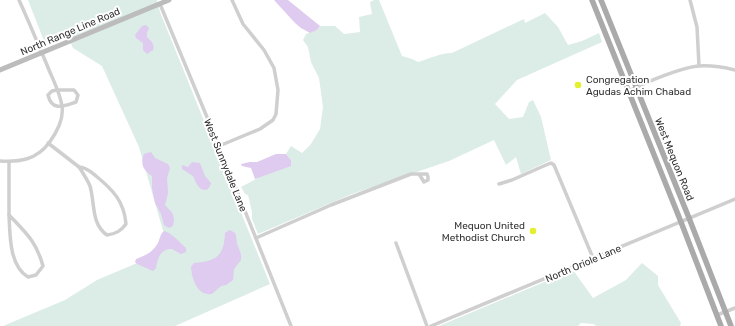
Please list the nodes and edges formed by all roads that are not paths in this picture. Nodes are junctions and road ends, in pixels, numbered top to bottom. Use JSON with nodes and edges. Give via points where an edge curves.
{"nodes":[{"id":1,"x":19,"y":0,"type":"edge"},
{"id":2,"x":169,"y":0,"type":"edge"},
{"id":3,"x":232,"y":0,"type":"edge"},
{"id":4,"x":592,"y":0,"type":"edge"},
{"id":5,"x":601,"y":0,"type":"edge"},
{"id":6,"x":690,"y":0,"type":"edge"},
{"id":7,"x":160,"y":4,"type":"junction"},
{"id":8,"x":42,"y":53,"type":"junction"},
{"id":9,"x":699,"y":66,"type":"junction"},
{"id":10,"x":0,"y":70,"type":"edge"},
{"id":11,"x":735,"y":70,"type":"edge"},
{"id":12,"x":637,"y":87,"type":"junction"},
{"id":13,"x":58,"y":90,"type":"junction"},
{"id":14,"x":629,"y":91,"type":"junction"},
{"id":15,"x":62,"y":106,"type":"junction"},
{"id":16,"x":48,"y":143,"type":"junction"},
{"id":17,"x":219,"y":146,"type":"junction"},
{"id":18,"x":0,"y":161,"type":"edge"},
{"id":19,"x":9,"y":162,"type":"junction"},
{"id":20,"x":79,"y":167,"type":"junction"},
{"id":21,"x":420,"y":174,"type":"dead end"},
{"id":22,"x":499,"y":184,"type":"dead end"},
{"id":23,"x":735,"y":199,"type":"edge"},
{"id":24,"x":9,"y":214,"type":"junction"},
{"id":25,"x":689,"y":218,"type":"junction"},
{"id":26,"x":681,"y":222,"type":"junction"},
{"id":27,"x":256,"y":238,"type":"junction"},
{"id":28,"x":396,"y":243,"type":"dead end"},
{"id":29,"x":594,"y":258,"type":"junction"},
{"id":30,"x":735,"y":308,"type":"edge"},
{"id":31,"x":726,"y":312,"type":"junction"},
{"id":32,"x":717,"y":315,"type":"junction"},
{"id":33,"x":291,"y":326,"type":"edge"},
{"id":34,"x":427,"y":326,"type":"edge"},
{"id":35,"x":431,"y":326,"type":"edge"},
{"id":36,"x":721,"y":326,"type":"edge"},
{"id":37,"x":731,"y":326,"type":"edge"}],
"edges":[{"from":1,"to":8,"type":"street"},
{"from":2,"to":7,"type":"street","name":"North Range Line Road"},
{"from":3,"to":17,"type":"street","via":[[243,24],[264,50],[274,68],[278,90],[276,114],[273,120],[260,129]]},
{"from":4,"to":14,"type":"main road","name":"West Mequon Road"},
{"from":5,"to":12,"type":"main road","name":"West Mequon Road"},
{"from":6,"to":9,"type":"street","via":[[697,27]]},
{"from":7,"to":8,"type":"street","name":"North Range Line Road"},
{"from":7,"to":17,"type":"street","name":"West Sunnydale Lane"},
{"from":8,"to":10,"type":"street","name":"North Range Line Road"},
{"from":8,"to":13,"type":"street"},
{"from":9,"to":11,"type":"street","via":[[720,66]]},
{"from":9,"to":12,"type":"street"},
{"from":12,"to":14,"type":"street"},
{"from":12,"to":25,"type":"main road","name":"West Mequon Road"},
{"from":13,"to":15,"type":"street"},
{"from":13,"to":15,"type":"street","via":[[48,95],[54,106]]},
{"from":13,"to":15,"type":"street","via":[[74,90],[78,95],[76,102]]},
{"from":14,"to":26,"type":"main road","name":"West Mequon Road"},
{"from":15,"to":16,"type":"street","via":[[60,125]]},
{"from":16,"to":19,"type":"street","via":[[36,156]]},
{"from":16,"to":20,"type":"street"},
{"from":17,"to":27,"type":"street","name":"West Sunnydale Lane"},
{"from":18,"to":19,"type":"street"},
{"from":19,"to":24,"type":"street"},
{"from":20,"to":20,"type":"street","via":[[90,187],[96,222],[102,231],[107,235],[122,230],[126,224],[125,213],[118,197],[91,172]]},
{"from":21,"to":27,"type":"street","via":[[411,174],[335,203]]},
{"from":22,"to":29,"type":"street","via":[[551,163],[554,165]]},
{"from":23,"to":25,"type":"street","name":"North Oriole Lane"},
{"from":24,"to":24,"type":"street","via":[[10,244],[21,273],[28,277],[36,275],[43,266],[39,253],[33,241]]},
{"from":25,"to":26,"type":"street","name":"North Oriole Lane"},
{"from":25,"to":31,"type":"main road","name":"West Mequon Road"},
{"from":26,"to":29,"type":"street","name":"North Oriole Lane"},
{"from":26,"to":32,"type":"main road","name":"West Mequon Road"},
{"from":27,"to":33,"type":"street","name":"West Sunnydale Lane"},
{"from":28,"to":34,"type":"street"},
{"from":29,"to":35,"type":"street","name":"North Oriole Lane"},
{"from":30,"to":31,"type":"street"},
{"from":31,"to":32,"type":"street"},
{"from":31,"to":37,"type":"main road","name":"West Mequon Road"},
{"from":32,"to":36,"type":"main road","name":"West Mequon Road"}]}
